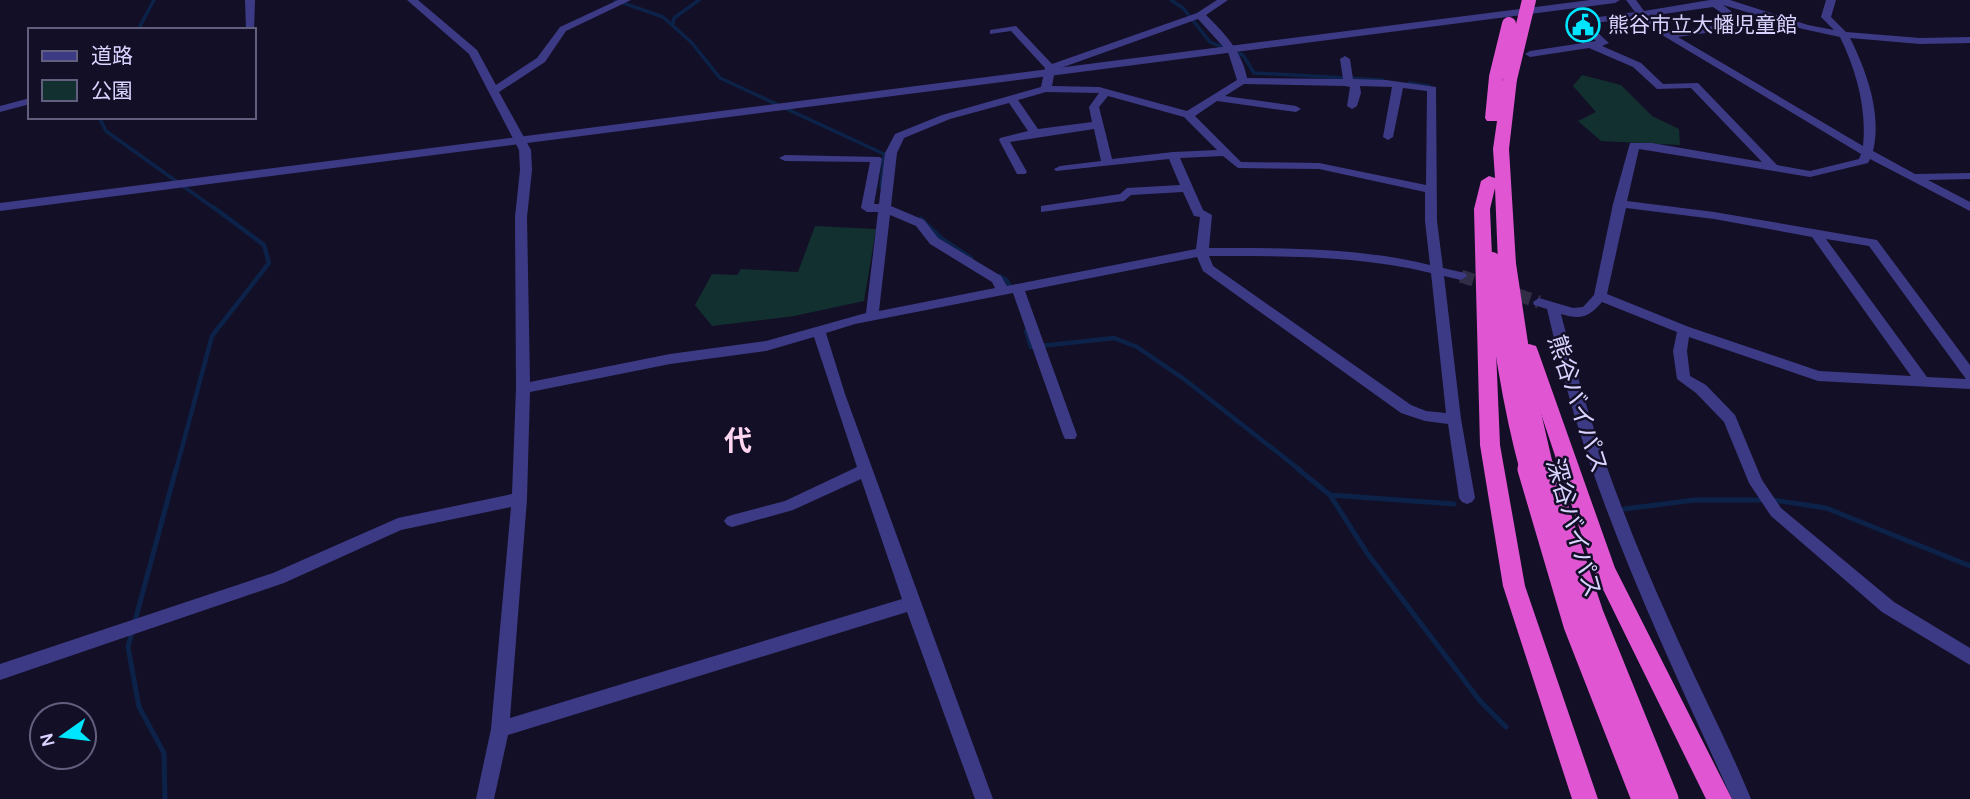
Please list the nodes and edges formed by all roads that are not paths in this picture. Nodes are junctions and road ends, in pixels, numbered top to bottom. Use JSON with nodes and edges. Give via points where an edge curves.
{"nodes":[{"id":1,"x":250,"y":0,"type":"edge"},
{"id":2,"x":412,"y":0,"type":"edge"},
{"id":3,"x":1223,"y":0,"type":"edge"},
{"id":4,"x":1515,"y":0,"type":"edge"},
{"id":5,"x":1528,"y":0,"type":"edge"},
{"id":6,"x":1615,"y":0,"type":"edge"},
{"id":7,"x":1631,"y":0,"type":"edge"},
{"id":8,"x":1831,"y":0,"type":"edge"},
{"id":9,"x":622,"y":1,"type":"edge"},
{"id":10,"x":1713,"y":2,"type":"edge"},
{"id":11,"x":1642,"y":15,"type":"junction"},
{"id":12,"x":1194,"y":18,"type":"junction"},
{"id":13,"x":251,"y":28,"type":"edge"},
{"id":14,"x":993,"y":32,"type":"dead end"},
{"id":15,"x":1669,"y":35,"type":"junction"},
{"id":16,"x":1844,"y":36,"type":"junction"},
{"id":17,"x":1970,"y":40,"type":"edge"},
{"id":18,"x":1589,"y":45,"type":"junction"},
{"id":19,"x":1233,"y":52,"type":"junction"},
{"id":20,"x":1530,"y":54,"type":"dead end"},
{"id":21,"x":1345,"y":59,"type":"dead end"},
{"id":22,"x":1050,"y":71,"type":"junction"},
{"id":23,"x":1503,"y":78,"type":"junction"},
{"id":24,"x":1242,"y":81,"type":"junction"},
{"id":25,"x":1352,"y":84,"type":"junction"},
{"id":26,"x":1398,"y":85,"type":"junction"},
{"id":27,"x":1046,"y":89,"type":"junction"},
{"id":28,"x":495,"y":90,"type":"junction"},
{"id":29,"x":1105,"y":92,"type":"junction"},
{"id":30,"x":1011,"y":98,"type":"junction"},
{"id":31,"x":1215,"y":98,"type":"junction"},
{"id":32,"x":28,"y":102,"type":"edge"},
{"id":33,"x":1352,"y":106,"type":"dead end"},
{"id":34,"x":0,"y":109,"type":"edge"},
{"id":35,"x":1296,"y":109,"type":"dead end"},
{"id":36,"x":1188,"y":115,"type":"junction"},
{"id":37,"x":1098,"y":125,"type":"junction"},
{"id":38,"x":1035,"y":133,"type":"junction"},
{"id":39,"x":1388,"y":136,"type":"dead end"},
{"id":40,"x":518,"y":141,"type":"junction"},
{"id":41,"x":1225,"y":153,"type":"junction"},
{"id":42,"x":1868,"y":153,"type":"junction"},
{"id":43,"x":1173,"y":155,"type":"junction"},
{"id":44,"x":785,"y":158,"type":"dead end"},
{"id":45,"x":1107,"y":163,"type":"junction"},
{"id":46,"x":1774,"y":168,"type":"junction"},
{"id":47,"x":1060,"y":169,"type":"dead end"},
{"id":48,"x":1021,"y":172,"type":"dead end"},
{"id":49,"x":1970,"y":176,"type":"edge"},
{"id":50,"x":1913,"y":177,"type":"junction"},
{"id":51,"x":1489,"y":181,"type":"junction"},
{"id":52,"x":1188,"y":188,"type":"junction"},
{"id":53,"x":1430,"y":188,"type":"junction"},
{"id":54,"x":884,"y":202,"type":"junction"},
{"id":55,"x":1619,"y":204,"type":"junction"},
{"id":56,"x":1970,"y":206,"type":"edge"},
{"id":57,"x":0,"y":207,"type":"edge"},
{"id":58,"x":1045,"y":209,"type":"dead end"},
{"id":59,"x":1816,"y":234,"type":"junction"},
{"id":60,"x":1202,"y":252,"type":"junction"},
{"id":61,"x":1499,"y":262,"type":"junction"},
{"id":62,"x":1438,"y":269,"type":"junction"},
{"id":63,"x":1461,"y":276,"type":"tunnel mouth"},
{"id":64,"x":1018,"y":288,"type":"junction"},
{"id":65,"x":1003,"y":291,"type":"junction"},
{"id":66,"x":1600,"y":296,"type":"junction"},
{"id":67,"x":872,"y":317,"type":"junction"},
{"id":68,"x":1684,"y":330,"type":"junction"},
{"id":69,"x":819,"y":331,"type":"junction"},
{"id":70,"x":1970,"y":374,"type":"edge"},
{"id":71,"x":1923,"y":382,"type":"junction"},
{"id":72,"x":1970,"y":384,"type":"edge"},
{"id":73,"x":523,"y":388,"type":"junction"},
{"id":74,"x":1454,"y":419,"type":"junction"},
{"id":75,"x":1070,"y":435,"type":"dead end"},
{"id":76,"x":865,"y":470,"type":"junction"},
{"id":77,"x":1467,"y":498,"type":"dead end"},
{"id":78,"x":519,"y":499,"type":"junction"},
{"id":79,"x":732,"y":521,"type":"dead end"},
{"id":80,"x":912,"y":603,"type":"junction"},
{"id":81,"x":1970,"y":657,"type":"edge"},
{"id":82,"x":0,"y":672,"type":"edge"},
{"id":83,"x":500,"y":729,"type":"junction"},
{"id":84,"x":485,"y":799,"type":"edge"},
{"id":85,"x":984,"y":799,"type":"edge"},
{"id":86,"x":1585,"y":799,"type":"edge"},
{"id":87,"x":1643,"y":799,"type":"edge"},
{"id":88,"x":1667,"y":799,"type":"edge"},
{"id":89,"x":1718,"y":799,"type":"edge"},
{"id":90,"x":1742,"y":799,"type":"edge"}],
"edges":[{"from":1,"to":13,"type":"street"},
{"from":2,"to":28,"type":"street","via":[[473,52]]},
{"from":3,"to":12,"type":"street"},
{"from":4,"to":23,"type":"highway","name":"熊谷バイパス","bridge":true},
{"from":5,"to":23,"type":"highway","name":"熊谷バイパス","bridge":true},
{"from":6,"to":19,"type":"street"},
{"from":7,"to":11,"type":"street"},
{"from":8,"to":16,"type":"street","via":[[1826,17]]},
{"from":9,"to":28,"type":"street","via":[[563,29],[541,60]]},
{"from":10,"to":11,"type":"street"},
{"from":10,"to":15,"type":"street","via":[[1744,25]]},
{"from":10,"to":16,"type":"street","via":[[1740,4]]},
{"from":11,"to":15,"type":"street"},
{"from":11,"to":18,"type":"street","via":[[1580,22],[1604,43]]},
{"from":12,"to":19,"type":"street"},
{"from":12,"to":22,"type":"street"},
{"from":14,"to":22,"type":"street","via":[[1013,28]]},
{"from":15,"to":42,"type":"street"},
{"from":16,"to":17,"type":"street"},
{"from":16,"to":42,"type":"street","via":[[1871,113]]},
{"from":18,"to":20,"type":"street"},
{"from":18,"to":46,"type":"street","via":[[1637,65],[1661,88],[1694,85]]},
{"from":19,"to":22,"type":"street"},
{"from":19,"to":24,"type":"street"},
{"from":21,"to":25,"type":"street"},
{"from":22,"to":27,"type":"street"},
{"from":22,"to":40,"type":"street"},
{"from":23,"to":51,"type":"highway","name":"熊谷バイパス"},
{"from":23,"to":61,"type":"highway","name":"熊谷バイパス"},
{"from":24,"to":25,"type":"street"},
{"from":24,"to":31,"type":"street"},
{"from":25,"to":26,"type":"street"},
{"from":25,"to":33,"type":"street","via":[[1356,93]]},
{"from":26,"to":39,"type":"street"},
{"from":26,"to":53,"type":"street","via":[[1432,89]]},
{"from":27,"to":29,"type":"street"},
{"from":27,"to":30,"type":"street"},
{"from":28,"to":40,"type":"street"},
{"from":29,"to":36,"type":"street"},
{"from":29,"to":37,"type":"street","via":[[1094,107]]},
{"from":30,"to":38,"type":"street"},
{"from":30,"to":54,"type":"street","via":[[899,136],[891,153]]},
{"from":31,"to":35,"type":"street"},
{"from":31,"to":36,"type":"street"},
{"from":32,"to":34,"type":"street"},
{"from":36,"to":41,"type":"street"},
{"from":37,"to":38,"type":"street"},
{"from":37,"to":45,"type":"street"},
{"from":38,"to":48,"type":"street","via":[[1004,140]]},
{"from":40,"to":57,"type":"street"},
{"from":40,"to":73,"type":"street","via":[[525,150],[526,170],[521,216]]},
{"from":41,"to":43,"type":"street"},
{"from":41,"to":53,"type":"street","via":[[1238,164],[1319,166]]},
{"from":42,"to":46,"type":"street","via":[[1864,161],[1810,174]]},
{"from":42,"to":50,"type":"street"},
{"from":43,"to":45,"type":"street"},
{"from":43,"to":52,"type":"street"},
{"from":44,"to":54,"type":"street","via":[[876,159],[867,208]]},
{"from":45,"to":47,"type":"street"},
{"from":46,"to":55,"type":"street","via":[[1634,145]]},
{"from":49,"to":50,"type":"street"},
{"from":50,"to":56,"type":"street"},
{"from":51,"to":61,"type":"highway","name":"熊谷バイパス"},
{"from":51,"to":86,"type":"highway","via":[[1482,209],[1489,444],[1514,586]]},
{"from":52,"to":58,"type":"street","via":[[1127,192],[1124,197]]},
{"from":52,"to":60,"type":"street","via":[[1198,213],[1206,215]]},
{"from":53,"to":62,"type":"street"},
{"from":54,"to":65,"type":"street","via":[[920,223],[934,241],[997,279]]},
{"from":54,"to":67,"type":"street"},
{"from":55,"to":59,"type":"street","via":[[1681,208]]},
{"from":55,"to":66,"type":"street"},
{"from":59,"to":70,"type":"street","via":[[1873,243]]},
{"from":59,"to":71,"type":"street"},
{"from":60,"to":62,"type":"street","via":[[1312,253],[1388,259]]},
{"from":60,"to":64,"type":"street"},
{"from":60,"to":74,"type":"street","via":[[1207,268],[1406,409]]},
{"from":61,"to":87,"type":"highway","name":"深谷バイパス","bridge":true,"via":[[1504,358],[1540,510],[1575,625]]},
{"from":61,"to":88,"type":"highway","name":"深谷バイパス","bridge":true,"via":[[1533,424],[1557,509],[1595,625]]},
{"from":61,"to":89,"type":"highway","name":"熊谷バイパス","bridge":true,"via":[[1604,569]]},
{"from":62,"to":63,"type":"street"},
{"from":62,"to":74,"type":"street"},
{"from":64,"to":65,"type":"street"},
{"from":64,"to":75,"type":"street"},
{"from":65,"to":67,"type":"street"},
{"from":66,"to":68,"type":"street"},
{"from":66,"to":90,"type":"street","via":[[1587,311],[1573,313],[1546,304],[1619,527]]},
{"from":67,"to":69,"type":"street"},
{"from":68,"to":71,"type":"street","via":[[1818,376]]},
{"from":68,"to":81,"type":"street","via":[[1680,351],[1684,379],[1701,389],[1730,419],[1756,483],[1769,501],[1888,607]]},
{"from":69,"to":73,"type":"street","via":[[766,346],[670,359]]},
{"from":69,"to":76,"type":"street"},
{"from":71,"to":72,"type":"street"},
{"from":73,"to":78,"type":"street"},
{"from":74,"to":77,"type":"street"},
{"from":76,"to":79,"type":"street","via":[[788,506]]},
{"from":76,"to":80,"type":"street"},
{"from":78,"to":82,"type":"street","via":[[398,524],[278,578]]},
{"from":78,"to":83,"type":"street"},
{"from":80,"to":83,"type":"street"},
{"from":80,"to":85,"type":"street"},
{"from":83,"to":84,"type":"street"}]}
